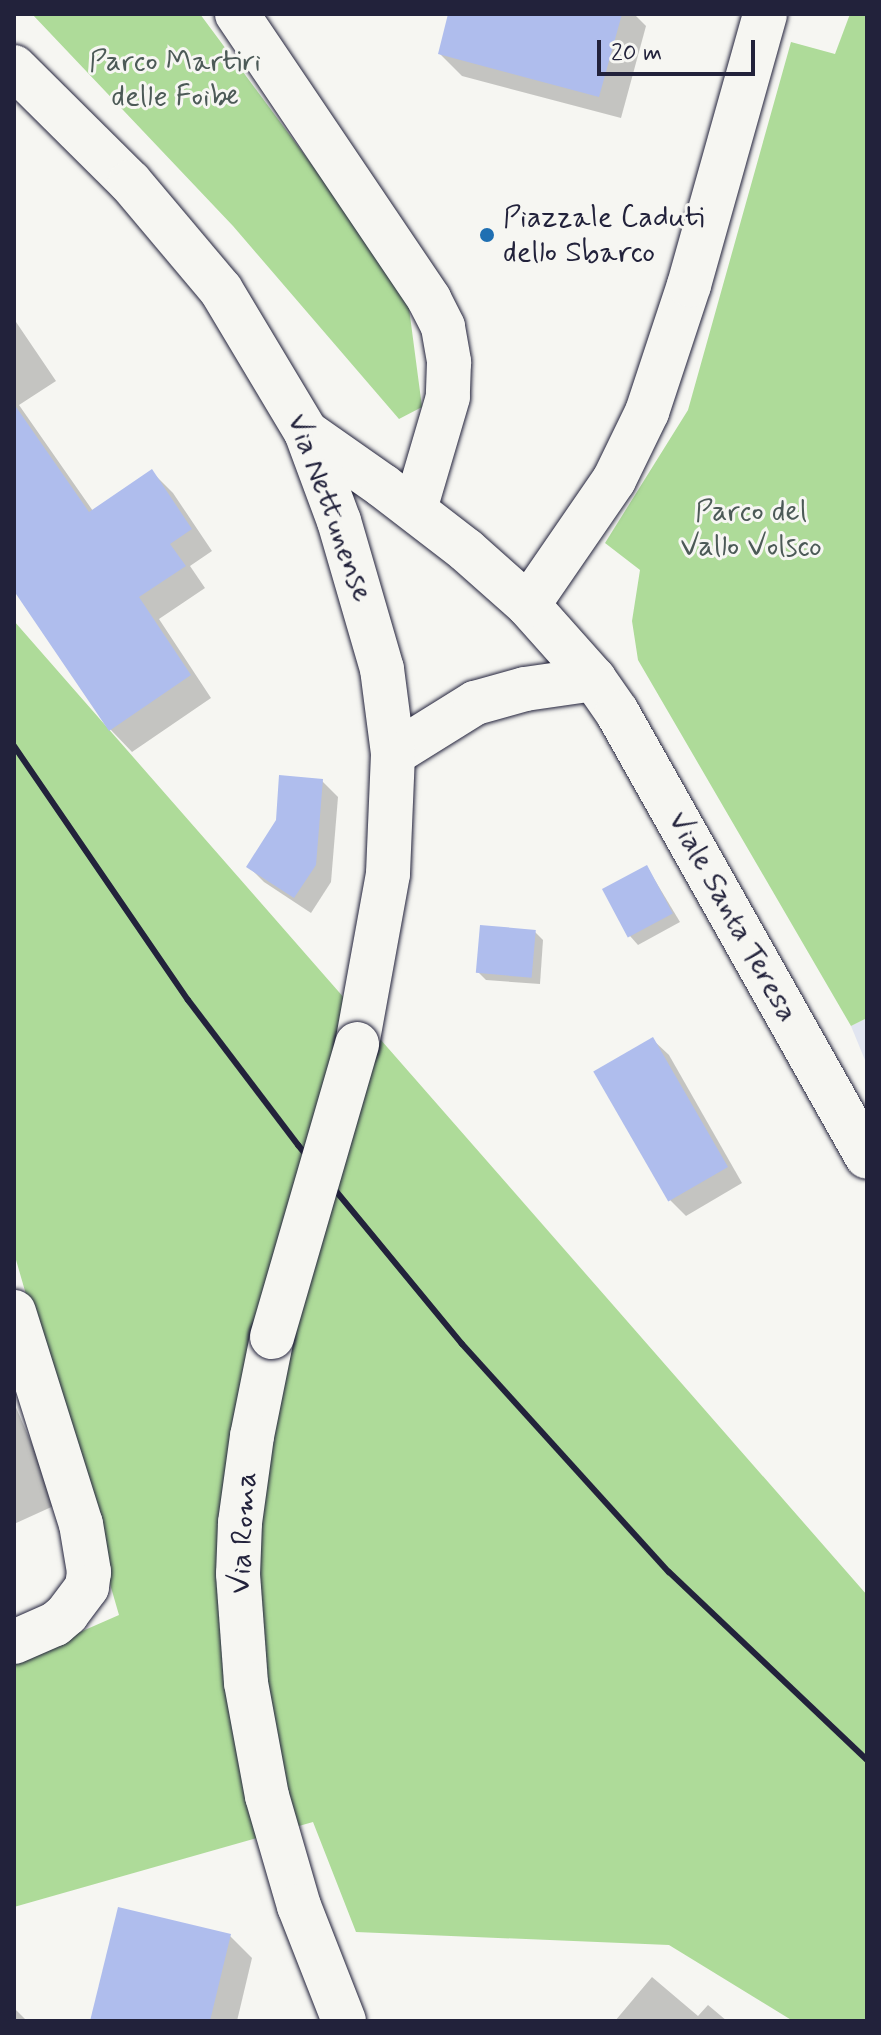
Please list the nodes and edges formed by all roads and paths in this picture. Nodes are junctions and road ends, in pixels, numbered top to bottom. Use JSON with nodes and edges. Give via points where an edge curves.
{"nodes":[{"id":1,"x":237,"y":14,"type":"edge"},
{"id":2,"x":765,"y":14,"type":"edge"},
{"id":3,"x":14,"y":67,"type":"edge"},
{"id":4,"x":306,"y":432,"type":"junction"},
{"id":5,"x":415,"y":509,"type":"junction"},
{"id":6,"x":528,"y":605,"type":"junction"},
{"id":7,"x":594,"y":679,"type":"junction"},
{"id":8,"x":393,"y":754,"type":"junction"},
{"id":9,"x":357,"y":1044,"type":"joint"},
{"id":10,"x":867,"y":1157,"type":"edge"},
{"id":11,"x":14,"y":1312,"type":"edge"},
{"id":12,"x":14,"y":1642,"type":"edge"},
{"id":13,"x":344,"y":2021,"type":"edge"}],
"edges":[{"from":1,"to":5,"type":"street","via":[[443,327],[448,397]]},
{"from":2,"to":6,"type":"street","via":[[689,285],[647,412],[614,480]]},
{"from":3,"to":4,"type":"street","name":"Via Nettunense","via":[[120,171],[203,265]]},
{"from":4,"to":5,"type":"street","name":"Viale Santa Teresa"},
{"from":4,"to":8,"type":"street","name":"Via Nettunense","via":[[364,599],[382,669]]},
{"from":5,"to":6,"type":"street","name":"Viale Santa Teresa"},
{"from":6,"to":7,"type":"street","name":"Viale Santa Teresa"},
{"from":7,"to":8,"type":"street","via":[[475,703]]},
{"from":7,"to":10,"type":"street","name":"Viale Santa Teresa"},
{"from":8,"to":9,"type":"street","name":"Via Nettunense","via":[[388,874]]},
{"from":9,"to":13,"type":"street","name":"Via Roma","bridge":true,"via":[[272,1337],[252,1436],[238,1574],[246,1683],[267,1796],[299,1906]]},
{"from":11,"to":12,"type":"street","via":[[81,1524],[89,1572],[87,1587],[67,1614]]}]}
